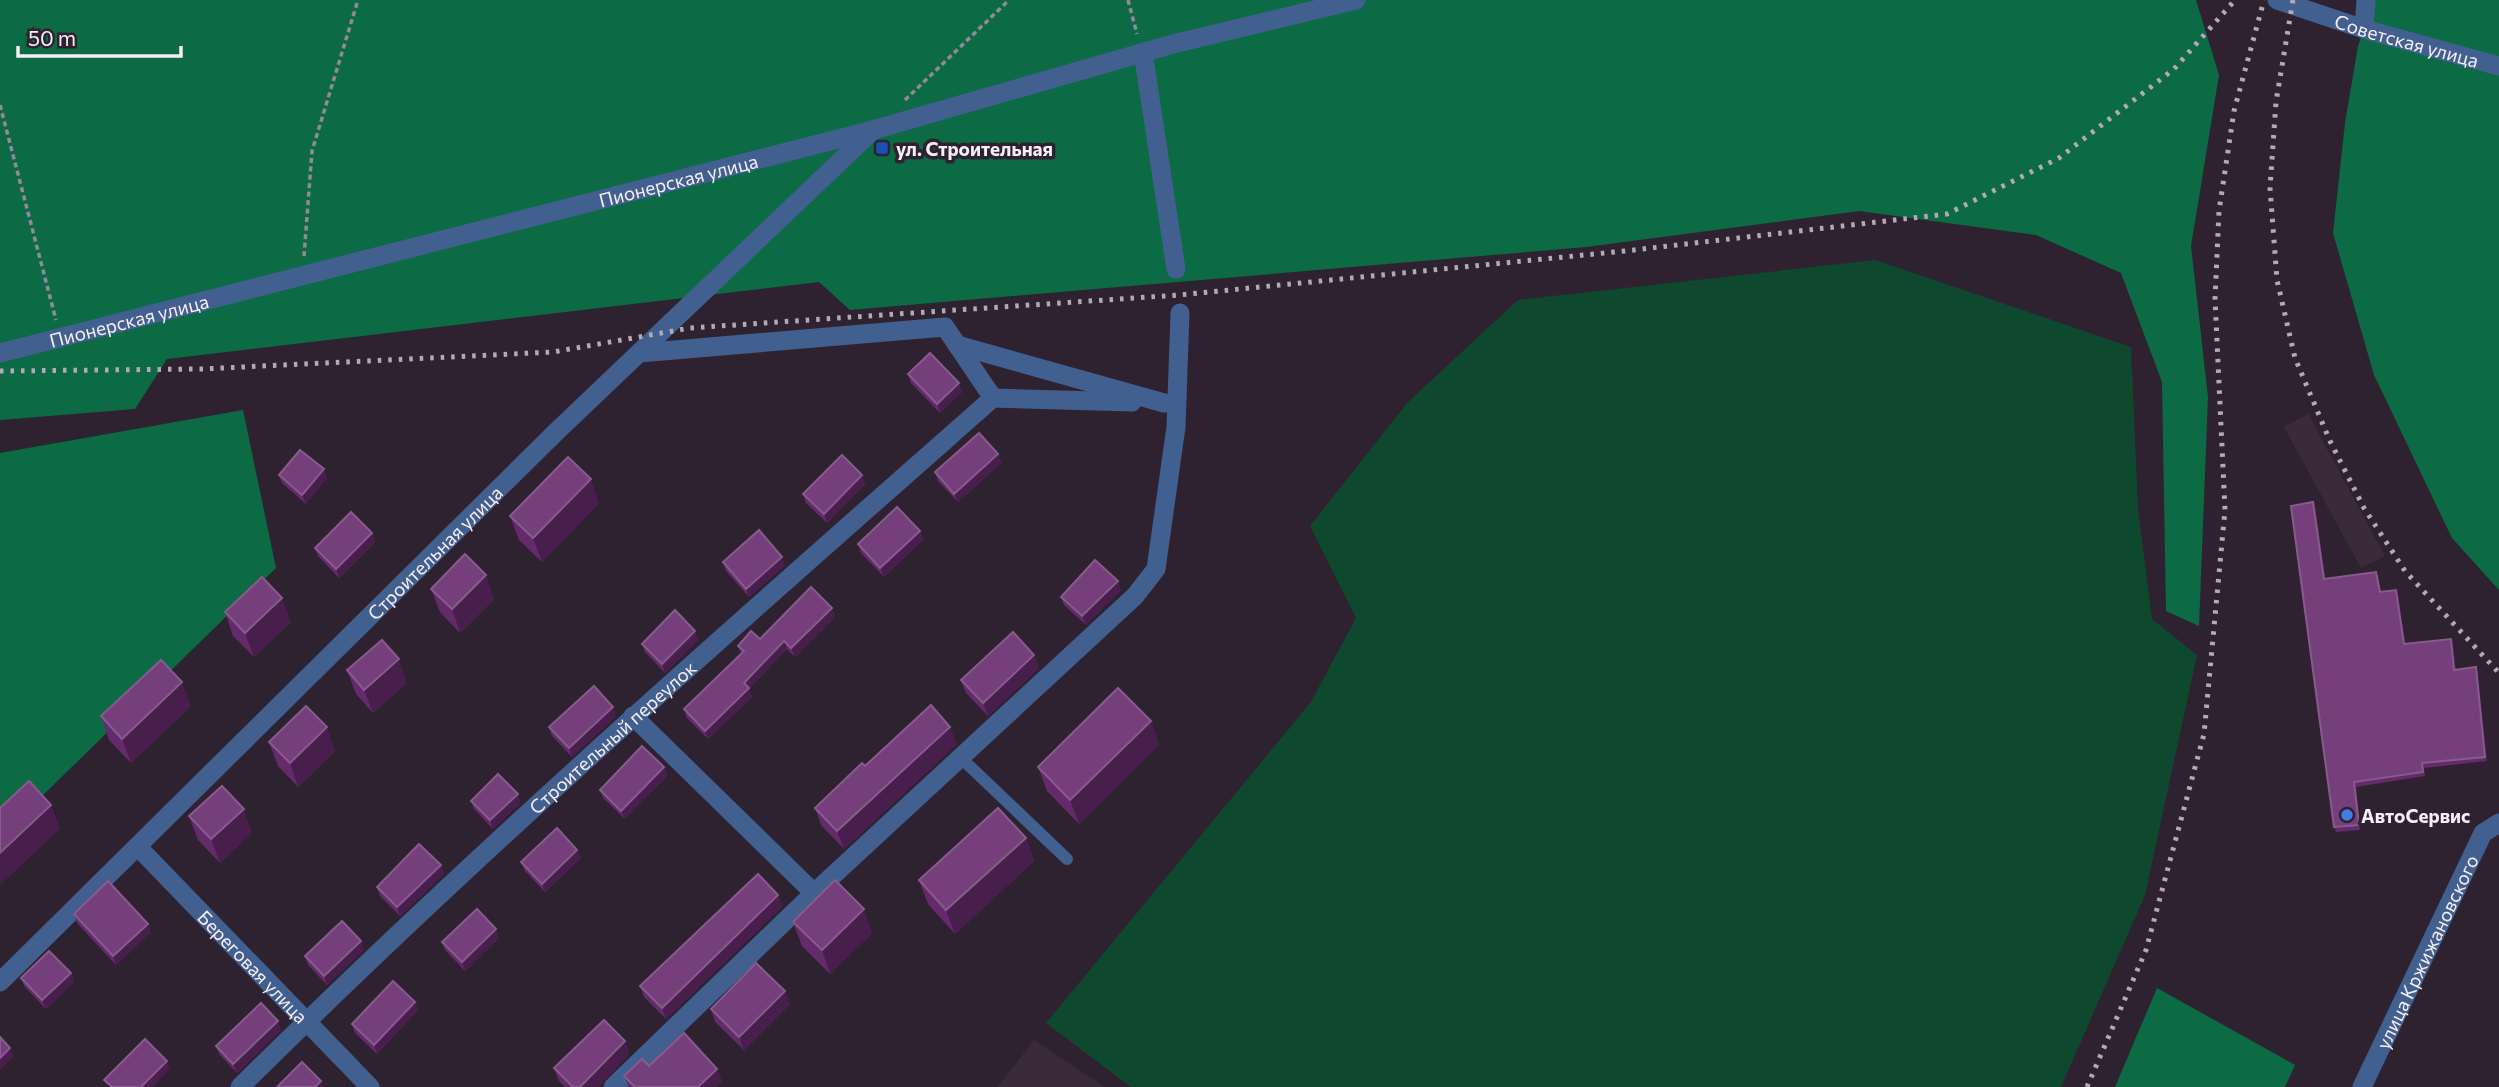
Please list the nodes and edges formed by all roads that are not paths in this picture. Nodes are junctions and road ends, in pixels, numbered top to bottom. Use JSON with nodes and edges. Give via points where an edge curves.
{"nodes":[{"id":1,"x":1356,"y":0,"type":"edge"},
{"id":2,"x":2277,"y":0,"type":"edge"},
{"id":3,"x":2366,"y":0,"type":"edge"},
{"id":4,"x":2364,"y":29,"type":"junction"},
{"id":5,"x":1143,"y":52,"type":"junction"},
{"id":6,"x":2499,"y":66,"type":"edge"},
{"id":7,"x":873,"y":130,"type":"junction"},
{"id":8,"x":1175,"y":269,"type":"dead end"},
{"id":9,"x":1180,"y":313,"type":"dead end"},
{"id":10,"x":957,"y":345,"type":"junction"},
{"id":11,"x":0,"y":353,"type":"edge"},
{"id":12,"x":639,"y":353,"type":"junction"},
{"id":13,"x":993,"y":398,"type":"junction"},
{"id":14,"x":1170,"y":404,"type":"junction"},
{"id":15,"x":633,"y":716,"type":"junction"},
{"id":16,"x":961,"y":758,"type":"junction"},
{"id":17,"x":2499,"y":823,"type":"edge"},
{"id":18,"x":138,"y":847,"type":"junction"},
{"id":19,"x":1067,"y":859,"type":"dead end"},
{"id":20,"x":814,"y":893,"type":"junction"},
{"id":21,"x":0,"y":982,"type":"edge"},
{"id":22,"x":306,"y":1022,"type":"junction"},
{"id":23,"x":240,"y":1087,"type":"edge"},
{"id":24,"x":370,"y":1087,"type":"edge"},
{"id":25,"x":613,"y":1087,"type":"edge"},
{"id":26,"x":2362,"y":1087,"type":"edge"}],
"edges":[{"from":1,"to":5,"type":"street","name":"Пионерская улица"},
{"from":2,"to":4,"type":"street","name":"Советская улица"},
{"from":3,"to":4,"type":"street"},
{"from":4,"to":6,"type":"street","name":"Советская улица"},
{"from":5,"to":7,"type":"street","name":"Пионерская улица"},
{"from":5,"to":8,"type":"street"},
{"from":7,"to":11,"type":"street","name":"Пионерская улица"},
{"from":7,"to":12,"type":"street","name":"Строительная улица"},
{"from":9,"to":14,"type":"street"},
{"from":10,"to":12,"type":"street","via":[[945,327]]},
{"from":10,"to":13,"type":"street"},
{"from":10,"to":14,"type":"street"},
{"from":12,"to":18,"type":"street","name":"Строительная улица"},
{"from":13,"to":14,"type":"street"},
{"from":13,"to":15,"type":"street","name":"Строительный переулок"},
{"from":14,"to":16,"type":"street","via":[[1176,427],[1156,569],[1135,596]]},
{"from":15,"to":20,"type":"street"},
{"from":15,"to":22,"type":"street","name":"Строительный переулок"},
{"from":16,"to":19,"type":"lane"},
{"from":16,"to":20,"type":"street"},
{"from":17,"to":26,"type":"street","name":"улица Кржижановского","via":[[2483,832]]},
{"from":18,"to":21,"type":"street","name":"Строительная улица"},
{"from":18,"to":22,"type":"street","name":"Береговая улица"},
{"from":20,"to":25,"type":"street"},
{"from":22,"to":23,"type":"street","name":"Строительный переулок"},
{"from":22,"to":24,"type":"street","name":"Береговая улица"}]}
